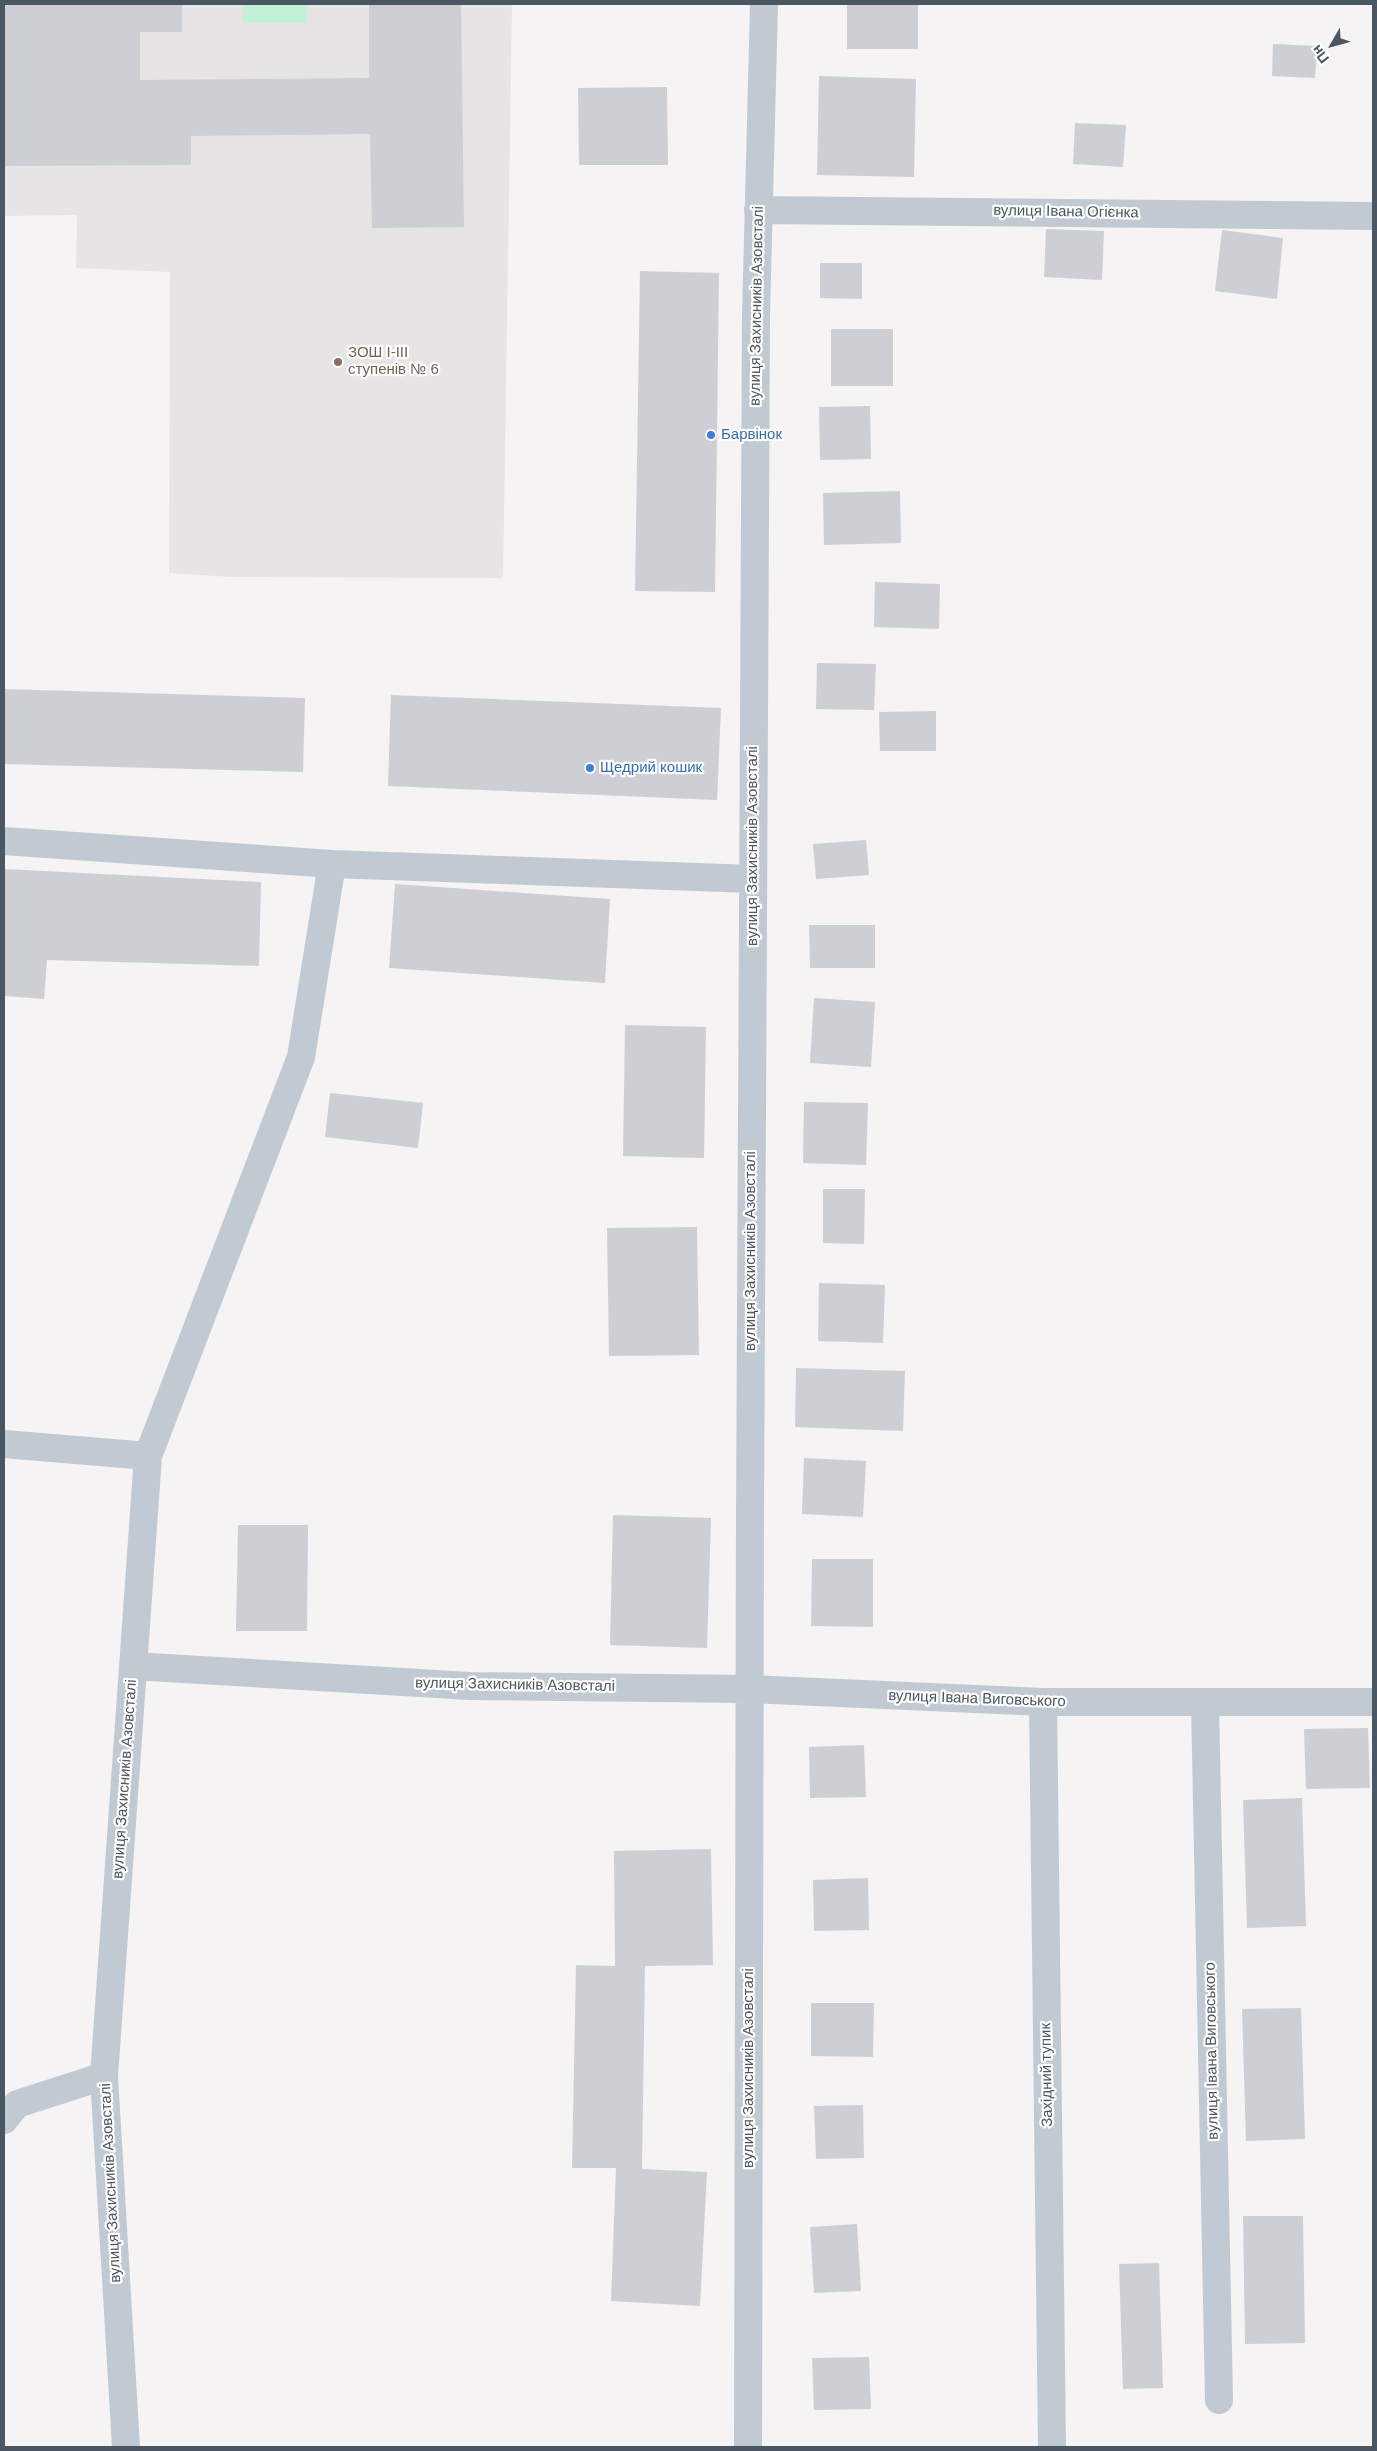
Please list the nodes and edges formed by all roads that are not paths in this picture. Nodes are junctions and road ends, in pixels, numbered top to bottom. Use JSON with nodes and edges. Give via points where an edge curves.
{"nodes":[{"id":1,"x":764,"y":4,"type":"edge"},
{"id":2,"x":758,"y":210,"type":"junction"},
{"id":3,"x":1373,"y":216,"type":"edge"},
{"id":4,"x":4,"y":841,"type":"edge"},
{"id":5,"x":332,"y":864,"type":"junction"},
{"id":6,"x":753,"y":879,"type":"junction"},
{"id":7,"x":4,"y":1444,"type":"edge"},
{"id":8,"x":148,"y":1456,"type":"junction"},
{"id":9,"x":133,"y":1666,"type":"junction"},
{"id":10,"x":749,"y":1689,"type":"junction"},
{"id":11,"x":1043,"y":1702,"type":"junction"},
{"id":12,"x":1205,"y":1702,"type":"junction"},
{"id":13,"x":1373,"y":1702,"type":"edge"},
{"id":14,"x":104,"y":2076,"type":"junction"},
{"id":15,"x":4,"y":2120,"type":"edge"},
{"id":16,"x":1218,"y":2400,"type":"dead end"},
{"id":17,"x":126,"y":2447,"type":"edge"},
{"id":18,"x":748,"y":2447,"type":"edge"},
{"id":19,"x":1052,"y":2447,"type":"edge"}],
"edges":[{"from":1,"to":2,"type":"street","name":"вулиця Захисників Азовсталі"},
{"from":2,"to":3,"type":"street","name":"вулиця Івана Огієнка"},
{"from":2,"to":6,"type":"street","name":"вулиця Захисників Азовсталі"},
{"from":4,"to":5,"type":"street"},
{"from":5,"to":6,"type":"street"},
{"from":5,"to":8,"type":"street","via":[[301,1057]]},
{"from":6,"to":10,"type":"street","name":"вулиця Захисників Азовсталі"},
{"from":7,"to":8,"type":"street"},
{"from":8,"to":9,"type":"street"},
{"from":9,"to":10,"type":"street","name":"вулиця Захисників Азовсталі","via":[[470,1686]]},
{"from":9,"to":14,"type":"street","name":"вулиця Захисників Азовсталі"},
{"from":10,"to":11,"type":"street","name":"вулиця Івана Виговського"},
{"from":10,"to":18,"type":"street","name":"вулиця Захисників Азовсталі"},
{"from":11,"to":12,"type":"street","name":"вулиця Івана Виговського"},
{"from":11,"to":19,"type":"street","name":"Західний тупик"},
{"from":12,"to":13,"type":"street","name":"вулиця Івана Виговського"},
{"from":12,"to":16,"type":"street","name":"вулиця Івана Виговського"},
{"from":14,"to":15,"type":"street","via":[[17,2104]]},
{"from":14,"to":17,"type":"street","name":"вулиця Захисників Азовсталі"}]}
